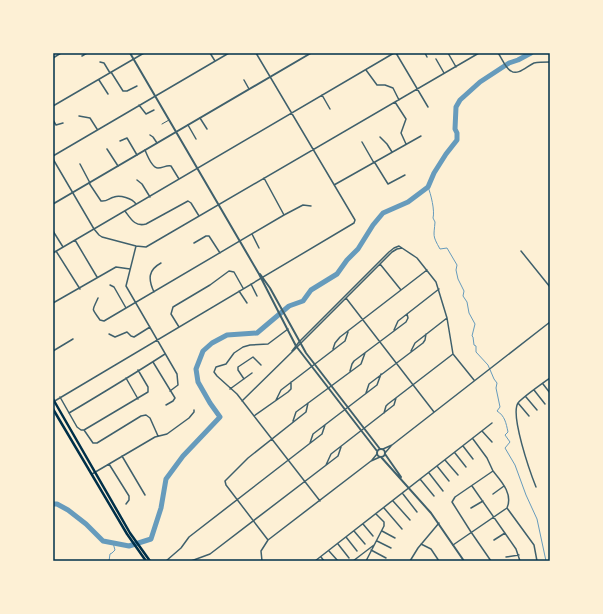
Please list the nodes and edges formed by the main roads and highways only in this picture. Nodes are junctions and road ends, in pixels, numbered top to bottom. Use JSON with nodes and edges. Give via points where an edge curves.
{"nodes":[{"id":1,"x":53,"y":400,"type":"edge"},
{"id":2,"x":53,"y":408,"type":"edge"},
{"id":3,"x":128,"y":533,"type":"junction"},
{"id":4,"x":146,"y":561,"type":"edge"},
{"id":5,"x":150,"y":561,"type":"edge"}],
"edges":[{"from":1,"to":3,"type":"main road","via":[[96,472]]},
{"from":2,"to":3,"type":"main road"},
{"from":3,"to":4,"type":"main road"},
{"from":3,"to":5,"type":"main road"}]}
